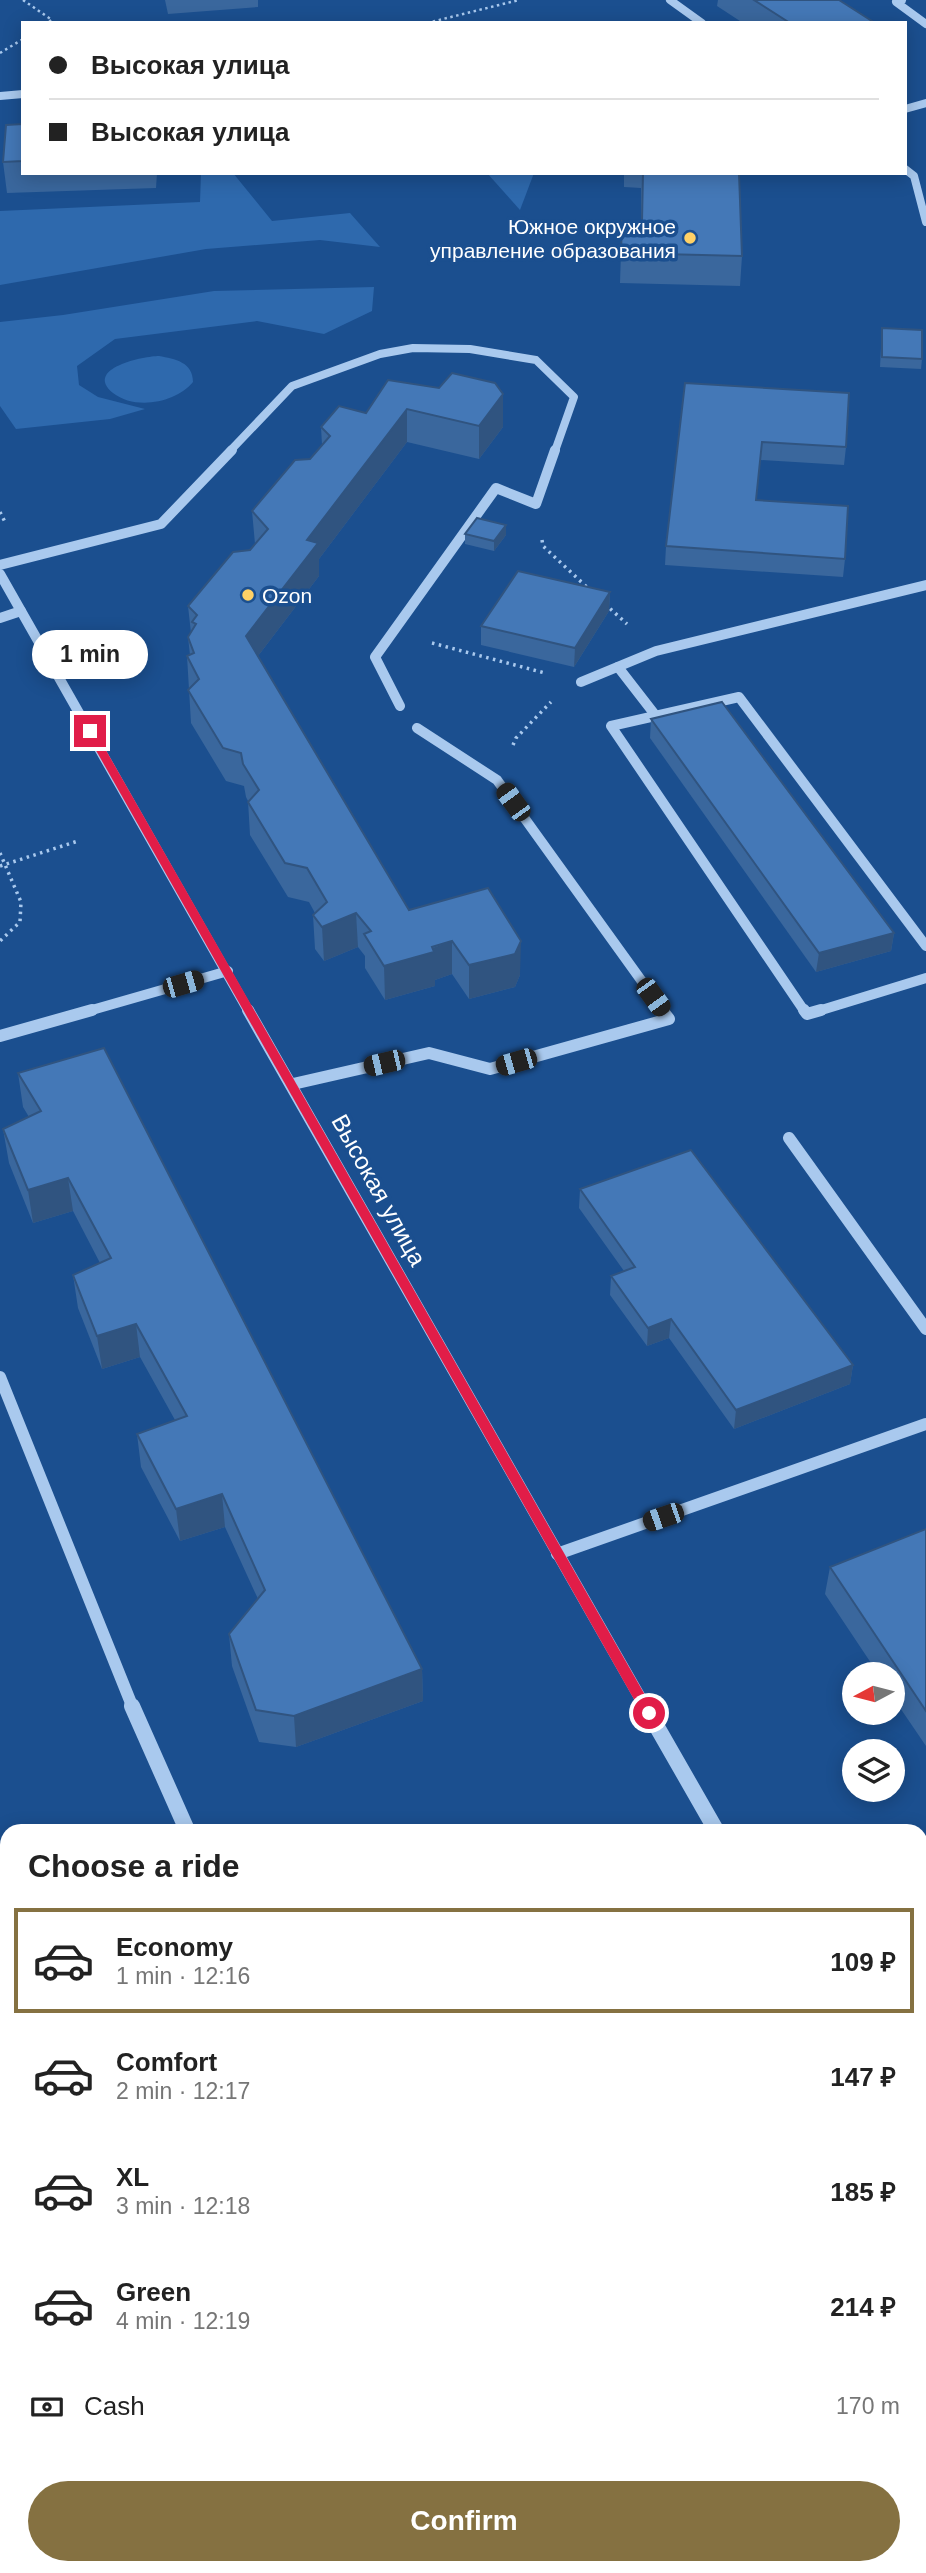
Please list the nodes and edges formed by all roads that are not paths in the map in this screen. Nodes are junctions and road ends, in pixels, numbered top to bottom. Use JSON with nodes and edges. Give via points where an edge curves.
{"nodes":[{"id":1,"x":670,"y":0,"type":"edge"},
{"id":2,"x":902,"y":0,"type":"edge"},
{"id":3,"x":699,"y":21,"type":"edge"},
{"id":4,"x":926,"y":24,"type":"edge"},
{"id":5,"x":21,"y":94,"type":"edge"},
{"id":6,"x":0,"y":96,"type":"edge"},
{"id":7,"x":926,"y":103,"type":"edge"},
{"id":8,"x":907,"y":108,"type":"edge"},
{"id":9,"x":907,"y":171,"type":"edge"},
{"id":10,"x":926,"y":222,"type":"edge"},
{"id":11,"x":0,"y":565,"type":"edge"},
{"id":12,"x":0,"y":574,"type":"edge"},
{"id":13,"x":926,"y":585,"type":"edge"},
{"id":14,"x":21,"y":611,"type":"junction"},
{"id":15,"x":0,"y":618,"type":"edge"},
{"id":16,"x":618,"y":667,"type":"junction"},
{"id":17,"x":581,"y":682,"type":"road end"},
{"id":18,"x":400,"y":706,"type":"dead end"},
{"id":19,"x":656,"y":716,"type":"junction"},
{"id":20,"x":417,"y":728,"type":"dead end"},
{"id":21,"x":926,"y":946,"type":"edge"},
{"id":22,"x":228,"y":971,"type":"junction"},
{"id":23,"x":926,"y":978,"type":"edge"},
{"id":24,"x":0,"y":1036,"type":"edge"},
{"id":25,"x":293,"y":1084,"type":"junction"},
{"id":26,"x":789,"y":1138,"type":"dead end"},
{"id":27,"x":926,"y":1329,"type":"edge"},
{"id":28,"x":0,"y":1377,"type":"edge"},
{"id":29,"x":926,"y":1424,"type":"edge"},
{"id":30,"x":557,"y":1555,"type":"junction"},
{"id":31,"x":184,"y":1824,"type":"edge"},
{"id":32,"x":709,"y":1824,"type":"edge"}],
"edges":[{"from":1,"to":3,"type":"street"},
{"from":2,"to":4,"type":"street","via":[[896,2]]},
{"from":5,"to":6,"type":"street"},
{"from":7,"to":8,"type":"street"},
{"from":9,"to":10,"type":"street","via":[[914,176]]},
{"from":11,"to":18,"type":"street","via":[[161,524],[292,386],[380,354],[413,348],[470,349],[536,360],[573,397],[536,505],[496,488],[375,657]]},
{"from":12,"to":14,"type":"street","name":"Высокая улица"},
{"from":13,"to":16,"type":"street","via":[[656,651]]},
{"from":14,"to":15,"type":"street"},
{"from":14,"to":22,"type":"street","name":"Высокая улица"},
{"from":16,"to":17,"type":"street"},
{"from":16,"to":19,"type":"street"},
{"from":19,"to":21,"type":"street","via":[[739,697]]},
{"from":19,"to":23,"type":"street","via":[[611,726],[807,1014]]},
{"from":20,"to":25,"type":"street","via":[[497,780],[669,1019],[490,1069],[429,1053]]},
{"from":22,"to":24,"type":"street"},
{"from":22,"to":25,"type":"street","name":"Высокая улица"},
{"from":25,"to":30,"type":"street","name":"Высокая улица"},
{"from":26,"to":27,"type":"street"},
{"from":28,"to":31,"type":"street","via":[[119,1677]]},
{"from":29,"to":30,"type":"street"},
{"from":30,"to":32,"type":"street","name":"Высокая улица"}]}
